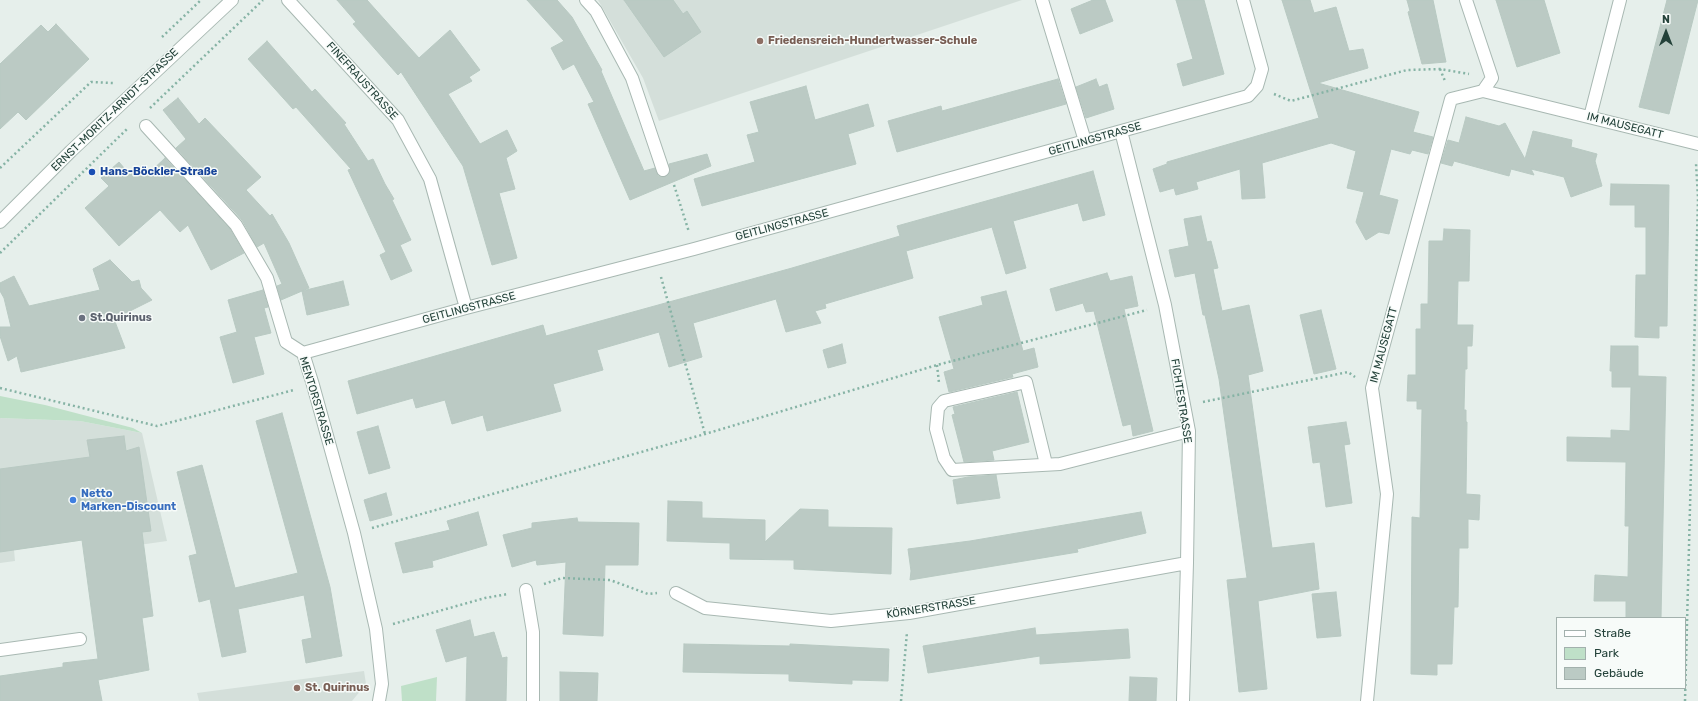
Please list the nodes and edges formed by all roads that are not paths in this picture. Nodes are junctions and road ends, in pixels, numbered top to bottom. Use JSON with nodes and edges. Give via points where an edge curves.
{"nodes":[{"id":1,"x":232,"y":0,"type":"edge"},
{"id":2,"x":288,"y":0,"type":"edge"},
{"id":3,"x":586,"y":0,"type":"edge"},
{"id":4,"x":1042,"y":0,"type":"edge"},
{"id":5,"x":1243,"y":0,"type":"edge"},
{"id":6,"x":1466,"y":0,"type":"edge"},
{"id":7,"x":1620,"y":0,"type":"edge"},
{"id":8,"x":1483,"y":91,"type":"junction"},
{"id":9,"x":1590,"y":117,"type":"junction"},
{"id":10,"x":146,"y":126,"type":"dead end"},
{"id":11,"x":1121,"y":131,"type":"junction"},
{"id":12,"x":1085,"y":141,"type":"junction"},
{"id":13,"x":1698,"y":144,"type":"edge"},
{"id":14,"x":663,"y":170,"type":"road end"},
{"id":15,"x":0,"y":222,"type":"edge"},
{"id":16,"x":466,"y":308,"type":"junction"},
{"id":17,"x":303,"y":353,"type":"junction"},
{"id":18,"x":1189,"y":432,"type":"junction"},
{"id":19,"x":1046,"y":464,"type":"junction"},
{"id":20,"x":1187,"y":563,"type":"junction"},
{"id":21,"x":526,"y":590,"type":"road end"},
{"id":22,"x":676,"y":592,"type":"road end"},
{"id":23,"x":80,"y":639,"type":"dead end"},
{"id":24,"x":0,"y":650,"type":"edge"},
{"id":25,"x":379,"y":701,"type":"edge"},
{"id":26,"x":533,"y":701,"type":"edge"},
{"id":27,"x":1183,"y":701,"type":"edge"},
{"id":28,"x":1366,"y":701,"type":"edge"}],
"edges":[{"from":1,"to":15,"type":"street","name":"ERNST-MORITZ-ARNDT-STRASSE","via":[[71,151]]},
{"from":2,"to":16,"type":"street","name":"FINEFRAUSTRASSE","via":[[398,120],[430,179]]},
{"from":3,"to":14,"type":"street","via":[[596,10],[632,78]]},
{"from":4,"to":12,"type":"street"},
{"from":5,"to":11,"type":"street","name":"GEITLINGSTRASSE","via":[[1262,69],[1257,86],[1248,96]]},
{"from":6,"to":8,"type":"street","via":[[1492,78]]},
{"from":7,"to":9,"type":"street"},
{"from":8,"to":9,"type":"street","name":"IM MAUSEGATT"},
{"from":8,"to":28,"type":"street","name":"IM MAUSEGATT","via":[[1451,99],[1372,388],[1387,494]]},
{"from":9,"to":13,"type":"street","name":"IM MAUSEGATT"},
{"from":10,"to":17,"type":"street","name":"MENTORSTRASSE","via":[[236,225],[267,278],[286,342]]},
{"from":11,"to":12,"type":"street","name":"GEITLINGSTRASSE"},
{"from":11,"to":18,"type":"street","name":"FICHTESTRASSE","via":[[1165,305]]},
{"from":12,"to":16,"type":"street","name":"GEITLINGSTRASSE","via":[[694,249]]},
{"from":16,"to":17,"type":"street","name":"GEITLINGSTRASSE"},
{"from":17,"to":25,"type":"street","name":"MENTORSTRASSE","via":[[354,532],[376,629],[382,684]]},
{"from":18,"to":19,"type":"street","via":[[1060,464]]},
{"from":18,"to":20,"type":"street","name":"FICHTESTRASSE"},
{"from":19,"to":19,"type":"street","via":[[1026,382],[944,401],[938,408],[936,429],[944,458],[952,470]]},
{"from":20,"to":22,"type":"street","name":"KÖRNERSTRASSE","via":[[909,613],[831,621],[705,608]]},
{"from":20,"to":27,"type":"street","name":"FICHTESTRASSE"},
{"from":21,"to":26,"type":"street","via":[[534,632]]},
{"from":23,"to":24,"type":"street"}]}
